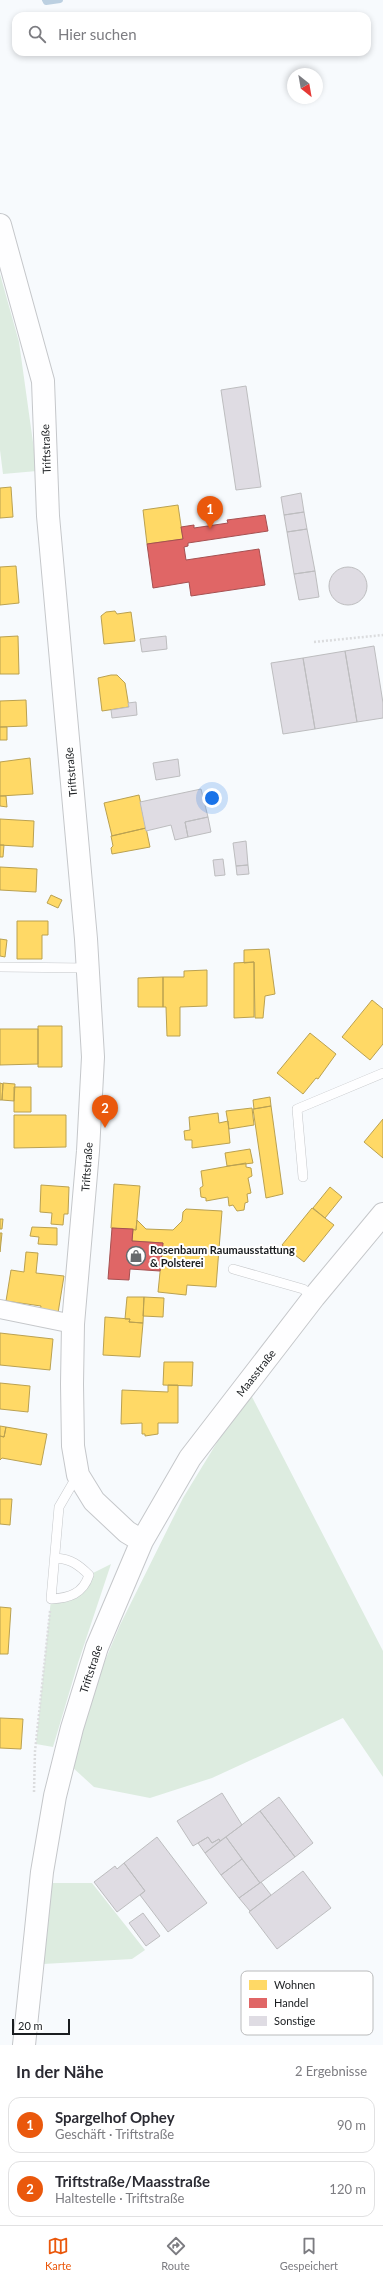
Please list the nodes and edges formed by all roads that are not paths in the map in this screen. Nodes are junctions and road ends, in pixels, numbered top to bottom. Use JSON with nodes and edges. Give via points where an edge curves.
{"nodes":[{"id":1,"x":0,"y":225,"type":"edge"},
{"id":2,"x":0,"y":967,"type":"edge"},
{"id":3,"x":88,"y":968,"type":"junction"},
{"id":4,"x":383,"y":1073,"type":"edge"},
{"id":5,"x":303,"y":1177,"type":"dead end"},
{"id":6,"x":383,"y":1214,"type":"edge"},
{"id":7,"x":233,"y":1269,"type":"dead end"},
{"id":8,"x":314,"y":1297,"type":"junction"},
{"id":9,"x":0,"y":1309,"type":"edge"},
{"id":10,"x":74,"y":1324,"type":"junction"},
{"id":11,"x":78,"y":1475,"type":"junction"},
{"id":12,"x":142,"y":1541,"type":"junction"},
{"id":13,"x":56,"y":1558,"type":"junction"},
{"id":14,"x":24,"y":2045,"type":"edge"}],
"edges":[{"from":1,"to":3,"type":"street","name":"Triftstraße","via":[[43,381],[48,516]]},
{"from":2,"to":3,"type":"lane"},
{"from":3,"to":10,"type":"street","name":"Triftstraße","via":[[93,1057]]},
{"from":4,"to":5,"type":"lane","via":[[297,1109]]},
{"from":6,"to":8,"type":"street","name":"Maasstraße"},
{"from":7,"to":8,"type":"lane","via":[[303,1289]]},
{"from":8,"to":12,"type":"street","name":"Maasstraße","via":[[190,1458]]},
{"from":9,"to":10,"type":"street"},
{"from":10,"to":11,"type":"street","name":"Triftstraße","via":[[73,1446]]},
{"from":11,"to":12,"type":"street","name":"Triftstraße","via":[[94,1501],[127,1532]]},
{"from":11,"to":13,"type":"lane","via":[[59,1507]]},
{"from":12,"to":14,"type":"street","name":"Triftstraße","via":[[97,1647],[72,1728],[55,1796],[42,1872]]},
{"from":13,"to":13,"type":"lane","via":[[51,1599],[65,1598],[79,1592],[86,1585],[89,1576],[82,1567],[68,1559]]}]}
